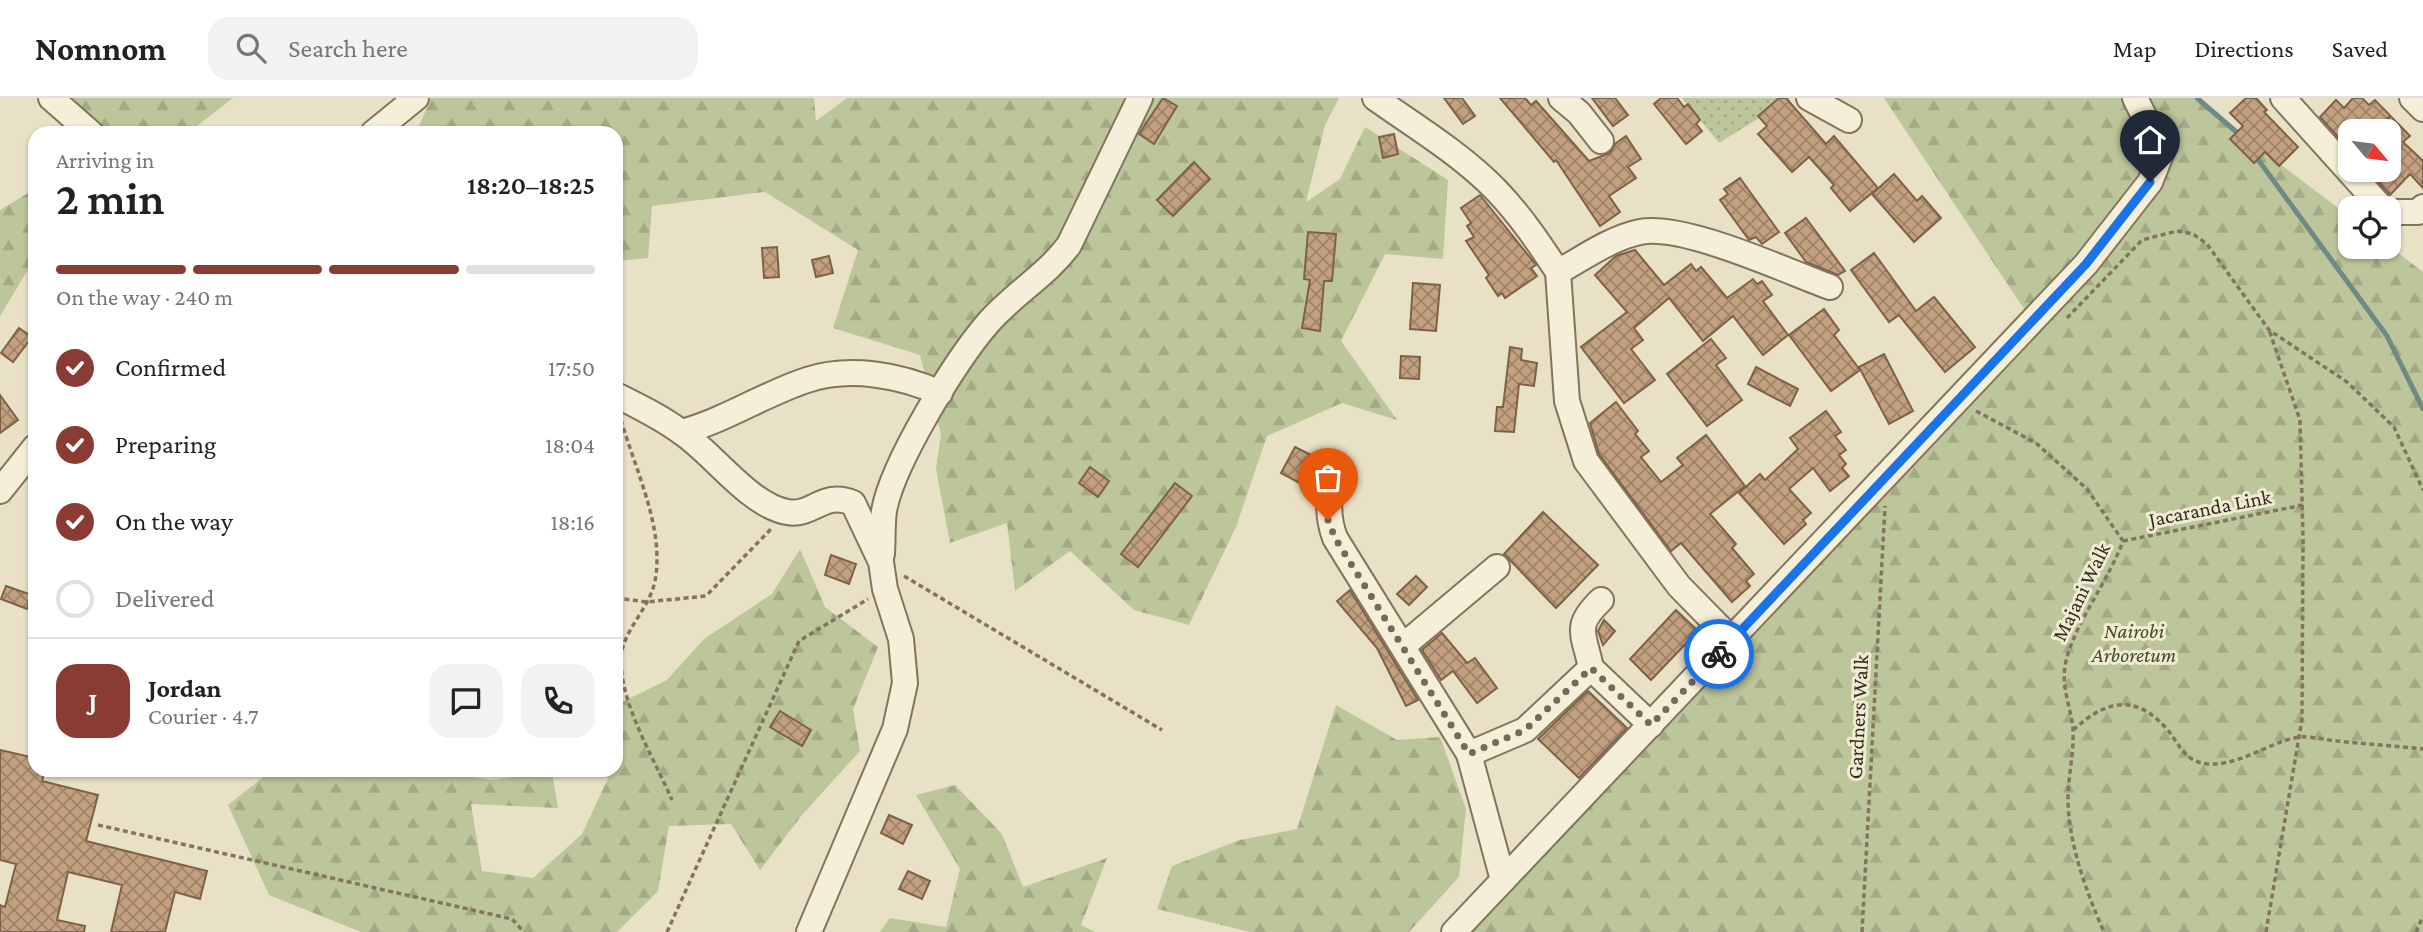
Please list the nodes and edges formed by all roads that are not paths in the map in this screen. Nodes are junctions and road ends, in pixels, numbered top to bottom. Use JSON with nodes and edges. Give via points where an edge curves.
{"nodes":[{"id":1,"x":51,"y":98,"type":"edge"},
{"id":2,"x":416,"y":98,"type":"edge"},
{"id":3,"x":1140,"y":98,"type":"edge"},
{"id":4,"x":1375,"y":98,"type":"edge"},
{"id":5,"x":1561,"y":98,"type":"edge"},
{"id":6,"x":1810,"y":98,"type":"edge"},
{"id":7,"x":2135,"y":98,"type":"edge"},
{"id":8,"x":2283,"y":98,"type":"edge"},
{"id":9,"x":2412,"y":98,"type":"edge"},
{"id":10,"x":2423,"y":109,"type":"edge"},
{"id":11,"x":1849,"y":120,"type":"dead end"},
{"id":12,"x":83,"y":126,"type":"edge"},
{"id":13,"x":382,"y":126,"type":"edge"},
{"id":14,"x":1601,"y":141,"type":"dead end"},
{"id":15,"x":2371,"y":196,"type":"edge"},
{"id":16,"x":2423,"y":207,"type":"edge"},
{"id":17,"x":2401,"y":212,"type":"edge"},
{"id":18,"x":1558,"y":272,"type":"junction"},
{"id":19,"x":1830,"y":287,"type":"dead end"},
{"id":20,"x":940,"y":393,"type":"junction"},
{"id":21,"x":623,"y":408,"type":"edge"},
{"id":22,"x":682,"y":432,"type":"junction"},
{"id":23,"x":28,"y":456,"type":"edge"},
{"id":24,"x":1334,"y":470,"type":"dead end"},
{"id":25,"x":0,"y":491,"type":"edge"},
{"id":26,"x":881,"y":562,"type":"junction"},
{"id":27,"x":1497,"y":567,"type":"dead end"},
{"id":28,"x":1601,"y":600,"type":"dead end"},
{"id":29,"x":1732,"y":640,"type":"junction"},
{"id":30,"x":1403,"y":646,"type":"junction"},
{"id":31,"x":1591,"y":668,"type":"junction"},
{"id":32,"x":1651,"y":725,"type":"junction"},
{"id":33,"x":1469,"y":754,"type":"junction"},
{"id":34,"x":1503,"y":880,"type":"junction"},
{"id":35,"x":809,"y":932,"type":"edge"},
{"id":36,"x":1454,"y":932,"type":"edge"}],
"edges":[{"from":1,"to":12,"type":"street"},
{"from":2,"to":13,"type":"street"},
{"from":3,"to":20,"type":"street","via":[[1069,245],[1054,266],[990,321]]},
{"from":4,"to":18,"type":"street","via":[[1494,188]]},
{"from":5,"to":14,"type":"street"},
{"from":6,"to":11,"type":"street"},
{"from":7,"to":29,"type":"street","via":[[2162,152],[2150,182],[2086,264]]},
{"from":8,"to":15,"type":"street"},
{"from":9,"to":10,"type":"street"},
{"from":16,"to":17,"type":"street","via":[[2418,212]]},
{"from":18,"to":19,"type":"street","via":[[1622,237],[1643,231],[1696,238]]},
{"from":18,"to":29,"type":"street","via":[[1567,401],[1586,461],[1679,586]]},
{"from":20,"to":22,"type":"street","via":[[892,376],[854,373],[808,379],[707,426]]},
{"from":20,"to":26,"type":"street","via":[[890,492],[884,511]]},
{"from":21,"to":22,"type":"street"},
{"from":22,"to":26,"type":"street","via":[[744,487],[787,512],[831,498],[853,503]]},
{"from":23,"to":25,"type":"street"},
{"from":24,"to":30,"type":"street","via":[[1328,520],[1335,538]]},
{"from":26,"to":35,"type":"street","via":[[901,639],[905,683],[895,729]]},
{"from":27,"to":30,"type":"street"},
{"from":28,"to":31,"type":"street","via":[[1582,625]]},
{"from":29,"to":32,"type":"street"},
{"from":30,"to":33,"type":"street"},
{"from":31,"to":32,"type":"street"},
{"from":31,"to":33,"type":"street","via":[[1525,730]]},
{"from":32,"to":34,"type":"street"},
{"from":33,"to":34,"type":"street"},
{"from":34,"to":36,"type":"street"}]}
